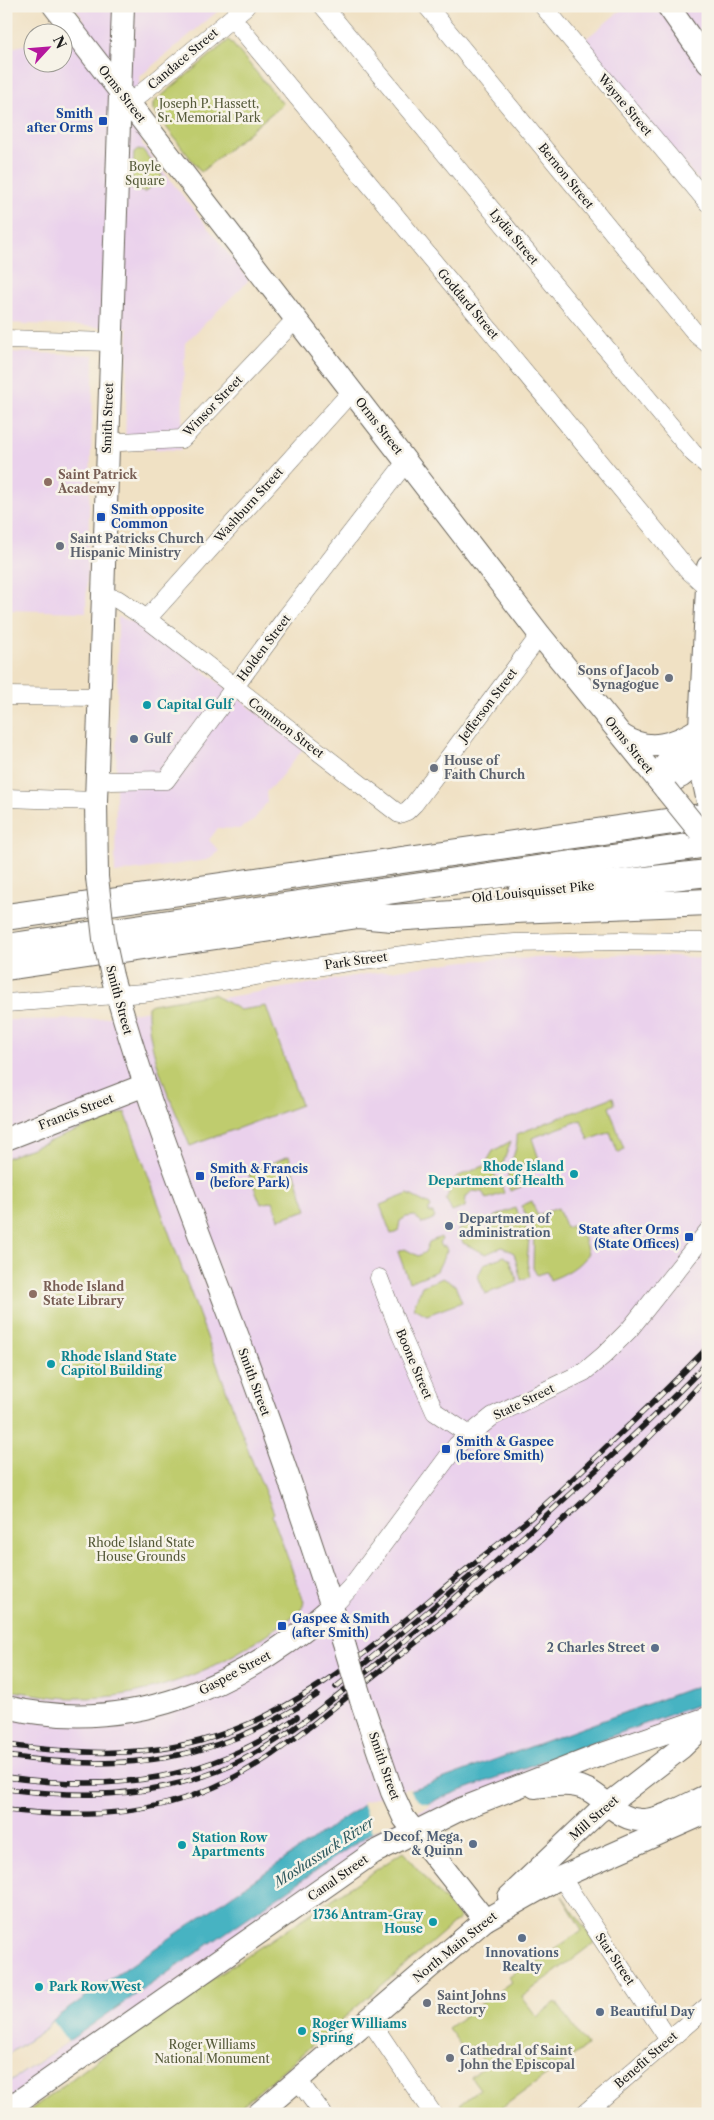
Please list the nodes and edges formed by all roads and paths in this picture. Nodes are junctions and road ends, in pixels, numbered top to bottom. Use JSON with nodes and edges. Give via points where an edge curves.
{"nodes":[{"id":1,"x":54,"y":6,"type":"edge"},
{"id":2,"x":122,"y":6,"type":"edge"},
{"id":3,"x":246,"y":6,"type":"edge"},
{"id":4,"x":322,"y":6,"type":"edge"},
{"id":5,"x":427,"y":6,"type":"edge"},
{"id":6,"x":543,"y":6,"type":"edge"},
{"id":7,"x":668,"y":6,"type":"edge"},
{"id":8,"x":232,"y":18,"type":"junction"},
{"id":9,"x":708,"y":63,"type":"edge"},
{"id":10,"x":123,"y":103,"type":"junction"},
{"id":11,"x":708,"y":203,"type":"edge"},
{"id":12,"x":296,"y":320,"type":"junction"},
{"id":13,"x":6,"y":338,"type":"edge"},
{"id":14,"x":110,"y":342,"type":"junction"},
{"id":15,"x":708,"y":344,"type":"edge"},
{"id":16,"x":352,"y":391,"type":"junction"},
{"id":17,"x":107,"y":441,"type":"junction"},
{"id":18,"x":406,"y":462,"type":"junction"},
{"id":19,"x":708,"y":466,"type":"edge"},
{"id":20,"x":707,"y":577,"type":"edge"},
{"id":21,"x":102,"y":596,"type":"junction"},
{"id":22,"x":147,"y":619,"type":"junction"},
{"id":23,"x":540,"y":635,"type":"junction"},
{"id":24,"x":234,"y":688,"type":"junction"},
{"id":25,"x":6,"y":696,"type":"edge"},
{"id":26,"x":99,"y":697,"type":"junction"},
{"id":27,"x":620,"y":734,"type":"junction"},
{"id":28,"x":703,"y":734,"type":"edge"},
{"id":29,"x":662,"y":786,"type":"junction"},
{"id":30,"x":96,"y":790,"type":"junction"},
{"id":31,"x":706,"y":794,"type":"edge"},
{"id":32,"x":6,"y":798,"type":"edge"},
{"id":33,"x":394,"y":812,"type":"joint"},
{"id":34,"x":708,"y":816,"type":"edge"},
{"id":35,"x":708,"y":843,"type":"edge"},
{"id":36,"x":433,"y":855,"type":"junction"},
{"id":37,"x":708,"y":874,"type":"edge"},
{"id":38,"x":708,"y":902,"type":"edge"},
{"id":39,"x":641,"y":904,"type":"junction"},
{"id":40,"x":708,"y":913,"type":"edge"},
{"id":41,"x":358,"y":915,"type":"junction"},
{"id":42,"x":6,"y":917,"type":"edge"},
{"id":43,"x":708,"y":942,"type":"edge"},
{"id":44,"x":6,"y":947,"type":"edge"},
{"id":45,"x":6,"y":967,"type":"edge"},
{"id":46,"x":115,"y":986,"type":"junction"},
{"id":47,"x":6,"y":1003,"type":"edge"},
{"id":48,"x":145,"y":1085,"type":"junction"},
{"id":49,"x":6,"y":1139,"type":"edge"},
{"id":50,"x":708,"y":1230,"type":"edge"},
{"id":51,"x":379,"y":1278,"type":"dead end"},
{"id":52,"x":468,"y":1434,"type":"junction"},
{"id":53,"x":332,"y":1607,"type":"junction"},
{"id":54,"x":6,"y":1707,"type":"edge"},
{"id":55,"x":708,"y":1718,"type":"edge"},
{"id":56,"x":708,"y":1722,"type":"edge"},
{"id":57,"x":708,"y":1795,"type":"edge"},
{"id":58,"x":497,"y":1796,"type":"junction"},
{"id":59,"x":607,"y":1804,"type":"junction"},
{"id":60,"x":708,"y":1812,"type":"edge"},
{"id":61,"x":409,"y":1825,"type":"junction"},
{"id":62,"x":561,"y":1877,"type":"junction"},
{"id":63,"x":485,"y":1920,"type":"junction"},
{"id":64,"x":708,"y":2006,"type":"edge"},
{"id":65,"x":369,"y":2019,"type":"junction"},
{"id":66,"x":669,"y":2040,"type":"junction"},
{"id":67,"x":298,"y":2080,"type":"junction"},
{"id":68,"x":6,"y":2110,"type":"edge"},
{"id":69,"x":258,"y":2114,"type":"edge"},
{"id":70,"x":324,"y":2114,"type":"edge"},
{"id":71,"x":433,"y":2114,"type":"edge"},
{"id":72,"x":584,"y":2114,"type":"edge"}],
"edges":[{"from":1,"to":10,"type":"main road","name":"Orms Street"},
{"from":2,"to":10,"type":"main road","name":"Smith Street"},
{"from":3,"to":8,"type":"street","name":"Candace Street"},
{"from":4,"to":19,"type":"street","name":"Lydia Street","via":[[693,453]]},
{"from":5,"to":15,"type":"street","name":"Bernon Street","via":[[697,335]]},
{"from":6,"to":11,"type":"street","name":"Wayne Street"},
{"from":7,"to":9,"type":"main road"},
{"from":8,"to":10,"type":"street","name":"Candace Street"},
{"from":8,"to":20,"type":"street","name":"Goddard Street","via":[[689,571]]},
{"from":10,"to":12,"type":"main road","name":"Orms Street"},
{"from":10,"to":14,"type":"main road","name":"Smith Street"},
{"from":12,"to":16,"type":"main road","name":"Orms Street"},
{"from":12,"to":17,"type":"street","name":"Winsor Street","via":[[182,439]]},
{"from":13,"to":14,"type":"street"},
{"from":14,"to":17,"type":"main road","name":"Smith Street"},
{"from":16,"to":18,"type":"main road","name":"Orms Street"},
{"from":16,"to":22,"type":"street","name":"Washburn Street"},
{"from":17,"to":21,"type":"main road","name":"Smith Street"},
{"from":18,"to":23,"type":"main road","name":"Orms Street"},
{"from":18,"to":24,"type":"street","name":"Holden Street"},
{"from":20,"to":28,"type":"main road"},
{"from":21,"to":22,"type":"street","name":"Common Street","via":[[117,599]]},
{"from":21,"to":26,"type":"main road","name":"Smith Street"},
{"from":22,"to":24,"type":"street","name":"Common Street"},
{"from":23,"to":27,"type":"main road","name":"Orms Street"},
{"from":23,"to":33,"type":"street","name":"Jefferson Street","via":[[414,804],[407,811]]},
{"from":24,"to":30,"type":"street","name":"Holden Street","via":[[166,780],[112,782]]},
{"from":24,"to":33,"type":"street","name":"Common Street"},
{"from":25,"to":26,"type":"street"},
{"from":26,"to":30,"type":"main road","name":"Smith Street"},
{"from":27,"to":28,"type":"main road","via":[[636,743],[658,746]]},
{"from":27,"to":29,"type":"main road","name":"Orms Street"},
{"from":28,"to":29,"type":"main road","via":[[665,765]]},
{"from":28,"to":31,"type":"main road"},
{"from":29,"to":35,"type":"main road","name":"Orms Street","bridge":true},
{"from":30,"to":32,"type":"street","name":"Holden Street"},
{"from":30,"to":46,"type":"main road","name":"Smith Street","bridge":true,"via":[[97,877],[103,931]]},
{"from":31,"to":36,"type":"highway"},
{"from":34,"to":36,"type":"highway"},
{"from":35,"to":44,"type":"highway"},
{"from":36,"to":42,"type":"highway"},
{"from":37,"to":41,"type":"highway","name":"Old Louisquisset Pike","via":[[462,900]]},
{"from":38,"to":39,"type":"highway"},
{"from":39,"to":40,"type":"highway"},
{"from":39,"to":41,"type":"highway","via":[[392,918]]},
{"from":41,"to":45,"type":"highway"},
{"from":43,"to":46,"type":"street","name":"Park Street","via":[[515,943]]},
{"from":46,"to":47,"type":"street","name":"Park Street"},
{"from":46,"to":48,"type":"main road","name":"Smith Street"},
{"from":48,"to":49,"type":"main road","name":"Francis Street"},
{"from":48,"to":53,"type":"main road","name":"Smith Street","via":[[285,1465]]},
{"from":50,"to":52,"type":"street","name":"State Street","via":[[629,1330],[604,1355],[584,1372],[493,1416]]},
{"from":51,"to":52,"type":"street","name":"Boone Street","via":[[435,1412]]},
{"from":52,"to":53,"type":"street","name":"State Street","via":[[456,1445],[351,1587]]},
{"from":53,"to":54,"type":"main road","name":"Gaspee Street","via":[[301,1634],[261,1661],[196,1694],[128,1712],[90,1716]]},
{"from":53,"to":61,"type":"main road","name":"Smith Street","bridge":true,"via":[[392,1792]]},
{"from":55,"to":58,"type":"main road","name":"Canal Street","via":[[600,1755]]},
{"from":56,"to":59,"type":"main road","name":"Mill Street","via":[[681,1748]]},
{"from":57,"to":59,"type":"main road","via":[[646,1820],[628,1819]]},
{"from":58,"to":59,"type":"main road","via":[[534,1787],[570,1786],[588,1790]]},
{"from":58,"to":61,"type":"main road","name":"Canal Street"},
{"from":59,"to":63,"type":"main road","name":"Mill Street"},
{"from":60,"to":62,"type":"main road","name":"North Main Street"},
{"from":61,"to":63,"type":"main road","name":"Smith Street"},
{"from":61,"to":68,"type":"main road","name":"Canal Street"},
{"from":62,"to":63,"type":"main road","name":"North Main Street"},
{"from":62,"to":66,"type":"street","name":"Star Street"},
{"from":63,"to":65,"type":"main road","name":"North Main Street"},
{"from":64,"to":66,"type":"street","name":"Benefit Street"},
{"from":65,"to":67,"type":"main road","name":"North Main Street"},
{"from":65,"to":71,"type":"street"},
{"from":66,"to":72,"type":"street","name":"Benefit Street"},
{"from":67,"to":69,"type":"main road","name":"North Main Street"},
{"from":67,"to":70,"type":"street"}]}
